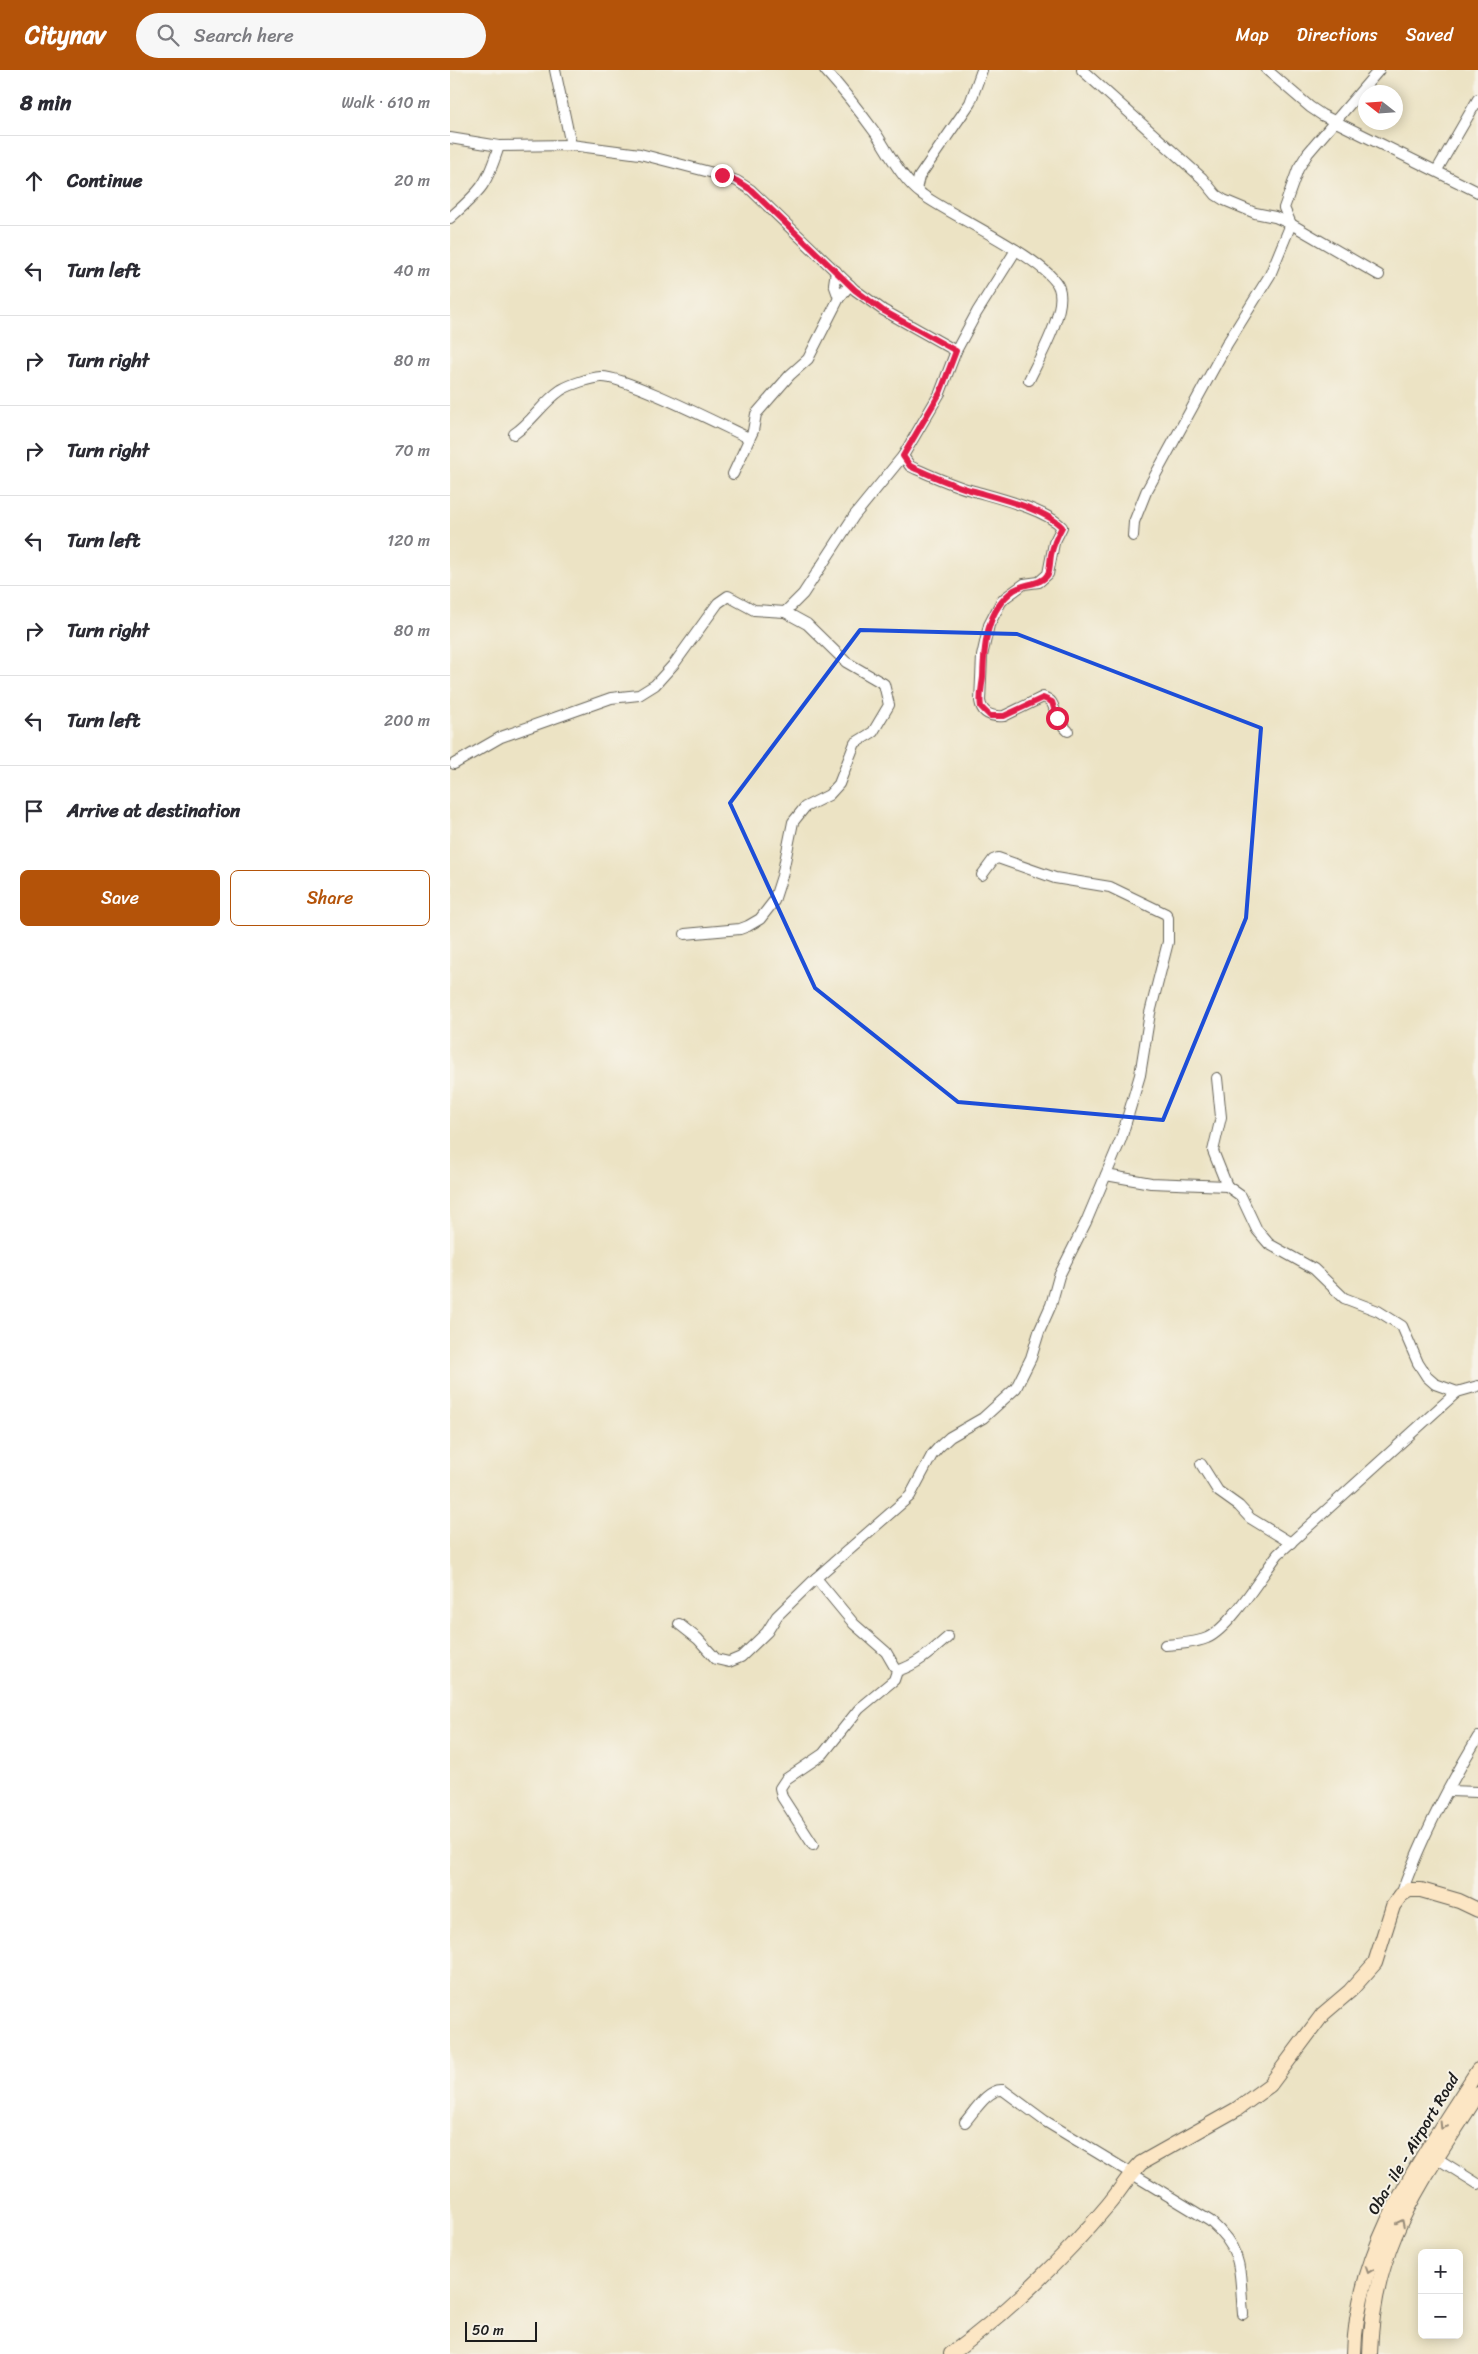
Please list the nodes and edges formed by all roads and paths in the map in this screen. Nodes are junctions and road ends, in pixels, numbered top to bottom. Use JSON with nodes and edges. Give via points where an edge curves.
{"nodes":[{"id":1,"x":555,"y":70,"type":"edge"},
{"id":2,"x":825,"y":70,"type":"edge"},
{"id":3,"x":982,"y":70,"type":"edge"},
{"id":4,"x":1082,"y":70,"type":"edge"},
{"id":5,"x":1267,"y":70,"type":"edge"},
{"id":6,"x":1380,"y":70,"type":"edge"},
{"id":7,"x":1478,"y":99,"type":"edge"},
{"id":8,"x":1334,"y":121,"type":"junction"},
{"id":9,"x":450,"y":138,"type":"edge"},
{"id":10,"x":571,"y":144,"type":"junction"},
{"id":11,"x":499,"y":146,"type":"junction"},
{"id":12,"x":1437,"y":170,"type":"junction"},
{"id":13,"x":906,"y":177,"type":"junction"},
{"id":14,"x":920,"y":177,"type":"junction"},
{"id":15,"x":916,"y":189,"type":"junction"},
{"id":16,"x":1478,"y":192,"type":"edge"},
{"id":17,"x":450,"y":218,"type":"edge"},
{"id":18,"x":1291,"y":224,"type":"junction"},
{"id":19,"x":1016,"y":250,"type":"junction"},
{"id":20,"x":836,"y":271,"type":"junction"},
{"id":21,"x":1379,"y":274,"type":"dead end"},
{"id":22,"x":850,"y":285,"type":"junction"},
{"id":23,"x":840,"y":298,"type":"junction"},
{"id":24,"x":956,"y":351,"type":"junction"},
{"id":25,"x":1029,"y":380,"type":"dead end"},
{"id":26,"x":514,"y":434,"type":"dead end"},
{"id":27,"x":749,"y":438,"type":"junction"},
{"id":28,"x":903,"y":456,"type":"junction"},
{"id":29,"x":733,"y":474,"type":"dead end"},
{"id":30,"x":1133,"y":536,"type":"dead end"},
{"id":31,"x":785,"y":612,"type":"junction"},
{"id":32,"x":1068,"y":731,"type":"dead end"},
{"id":33,"x":454,"y":764,"type":"dead end"},
{"id":34,"x":982,"y":875,"type":"dead end"},
{"id":35,"x":685,"y":934,"type":"dead end"},
{"id":36,"x":1217,"y":1078,"type":"dead end"},
{"id":37,"x":1106,"y":1175,"type":"junction"},
{"id":38,"x":1227,"y":1186,"type":"junction"},
{"id":39,"x":1478,"y":1386,"type":"edge"},
{"id":40,"x":1457,"y":1392,"type":"junction"},
{"id":41,"x":1201,"y":1464,"type":"dead end"},
{"id":42,"x":1291,"y":1543,"type":"junction"},
{"id":43,"x":816,"y":1578,"type":"junction"},
{"id":44,"x":679,"y":1624,"type":"dead end"},
{"id":45,"x":948,"y":1637,"type":"dead end"},
{"id":46,"x":1165,"y":1645,"type":"dead end"},
{"id":47,"x":897,"y":1672,"type":"junction"},
{"id":48,"x":1478,"y":1737,"type":"edge"},
{"id":49,"x":1450,"y":1791,"type":"junction"},
{"id":50,"x":1478,"y":1792,"type":"edge"},
{"id":51,"x":813,"y":1845,"type":"dead end"},
{"id":52,"x":1400,"y":1896,"type":"junction"},
{"id":53,"x":1478,"y":1910,"type":"edge"},
{"id":54,"x":1478,"y":2070,"type":"edge"},
{"id":55,"x":1470,"y":2098,"type":"edge"},
{"id":56,"x":965,"y":2122,"type":"dead end"},
{"id":57,"x":1438,"y":2159,"type":"junction"},
{"id":58,"x":1130,"y":2174,"type":"junction"},
{"id":59,"x":1478,"y":2184,"type":"edge"},
{"id":60,"x":1243,"y":2314,"type":"dead end"},
{"id":61,"x":951,"y":2354,"type":"edge"},
{"id":62,"x":1354,"y":2354,"type":"edge"},
{"id":63,"x":1370,"y":2354,"type":"edge"}],
"edges":[{"from":1,"to":10,"type":"street"},
{"from":2,"to":13,"type":"street"},
{"from":3,"to":14,"type":"street","via":[[970,103]]},
{"from":4,"to":18,"type":"street","via":[[1202,178],[1216,195],[1255,213]]},
{"from":5,"to":8,"type":"street","via":[[1310,107]]},
{"from":6,"to":8,"type":"street"},
{"from":7,"to":12,"type":"street"},
{"from":8,"to":12,"type":"street"},
{"from":8,"to":18,"type":"street","via":[[1308,153],[1291,185],[1284,208]]},
{"from":9,"to":11,"type":"street"},
{"from":10,"to":11,"type":"street"},
{"from":10,"to":20,"type":"street","via":[[668,160],[737,181],[751,190]]},
{"from":11,"to":17,"type":"street","via":[[490,175],[479,193]]},
{"from":12,"to":16,"type":"street"},
{"from":13,"to":14,"type":"street"},
{"from":13,"to":15,"type":"street"},
{"from":14,"to":15,"type":"street"},
{"from":15,"to":19,"type":"street"},
{"from":18,"to":21,"type":"street"},
{"from":18,"to":30,"type":"street","via":[[1270,275],[1227,344],[1146,492],[1134,522]]},
{"from":19,"to":24,"type":"street"},
{"from":19,"to":25,"type":"street","via":[[1052,276],[1060,288],[1052,328]]},
{"from":20,"to":22,"type":"street"},
{"from":20,"to":23,"type":"street","via":[[834,284]]},
{"from":22,"to":23,"type":"street"},
{"from":22,"to":24,"type":"street","via":[[882,310]]},
{"from":23,"to":27,"type":"street","via":[[808,358],[756,414]]},
{"from":24,"to":28,"type":"street","via":[[940,393]]},
{"from":26,"to":27,"type":"street","via":[[562,389],[602,377],[635,387]]},
{"from":27,"to":29,"type":"street"},
{"from":28,"to":31,"type":"street","via":[[854,516],[803,594]]},
{"from":28,"to":32,"type":"street","via":[[916,469],[1036,511],[1062,527],[1054,542],[1048,574],[1039,582],[1024,584],[1006,597],[989,625],[982,656],[980,701],[985,712],[996,717],[1043,698],[1048,699]]},
{"from":31,"to":33,"type":"street","via":[[754,610],[728,596],[718,603],[655,685],[639,694],[612,698],[502,737]]},
{"from":31,"to":35,"type":"street","via":[[807,624],[846,662],[884,684],[890,705],[873,732],[855,743],[839,784],[829,794],[805,807],[793,822],[774,901],[760,918],[740,928]]},
{"from":34,"to":37,"type":"street","via":[[998,858],[1055,878],[1110,887],[1166,914],[1168,918],[1168,942],[1150,1013],[1140,1074],[1121,1139]]},
{"from":36,"to":38,"type":"street","via":[[1221,1117],[1213,1151]]},
{"from":37,"to":38,"type":"street","via":[[1151,1183]]},
{"from":37,"to":43,"type":"street","via":[[1059,1276],[1031,1358],[1016,1388],[983,1418],[939,1447],[910,1496]]},
{"from":38,"to":40,"type":"street","via":[[1241,1196],[1257,1230],[1269,1244],[1314,1269],[1344,1298],[1402,1326],[1427,1377],[1435,1384]]},
{"from":39,"to":40,"type":"street"},
{"from":40,"to":42,"type":"street"},
{"from":41,"to":42,"type":"street","via":[[1218,1490],[1250,1518]]},
{"from":42,"to":46,"type":"street","via":[[1210,1637]]},
{"from":43,"to":44,"type":"street","via":[[777,1616],[767,1632],[742,1658],[729,1662],[716,1659]]},
{"from":43,"to":47,"type":"street","via":[[854,1624],[886,1652]]},
{"from":45,"to":47,"type":"street","via":[[924,1658]]},
{"from":47,"to":51,"type":"street","via":[[894,1680],[859,1709],[823,1754],[786,1779],[780,1788],[782,1797]]},
{"from":48,"to":49,"type":"street","via":[[1454,1777]]},
{"from":49,"to":50,"type":"street"},
{"from":49,"to":52,"type":"street","via":[[1416,1853]]},
{"from":52,"to":53,"type":"street","via":[[1409,1890],[1421,1890]]},
{"from":52,"to":58,"type":"street","via":[[1393,1906],[1376,1963],[1323,2014],[1270,2085],[1237,2109],[1141,2163]]},
{"from":54,"to":55,"type":"street","name":"Oba- ile - Airport Road"},
{"from":55,"to":57,"type":"street","name":"Oba- ile - Airport Road"},
{"from":55,"to":62,"type":"street","name":"Oba- ile - Airport Road","one_way":true,"via":[[1403,2190],[1380,2236],[1364,2282]]},
{"from":56,"to":58,"type":"street","via":[[990,2094],[1003,2090],[1045,2121]]},
{"from":57,"to":59,"type":"street"},
{"from":63,"to":57,"type":"street","name":"Oba- ile - Airport Road","one_way":true,"via":[[1373,2308],[1394,2236]]},
{"from":58,"to":60,"type":"street","via":[[1185,2204],[1220,2231],[1237,2253]]},
{"from":58,"to":61,"type":"street","via":[[1109,2204],[1044,2274]]}]}
